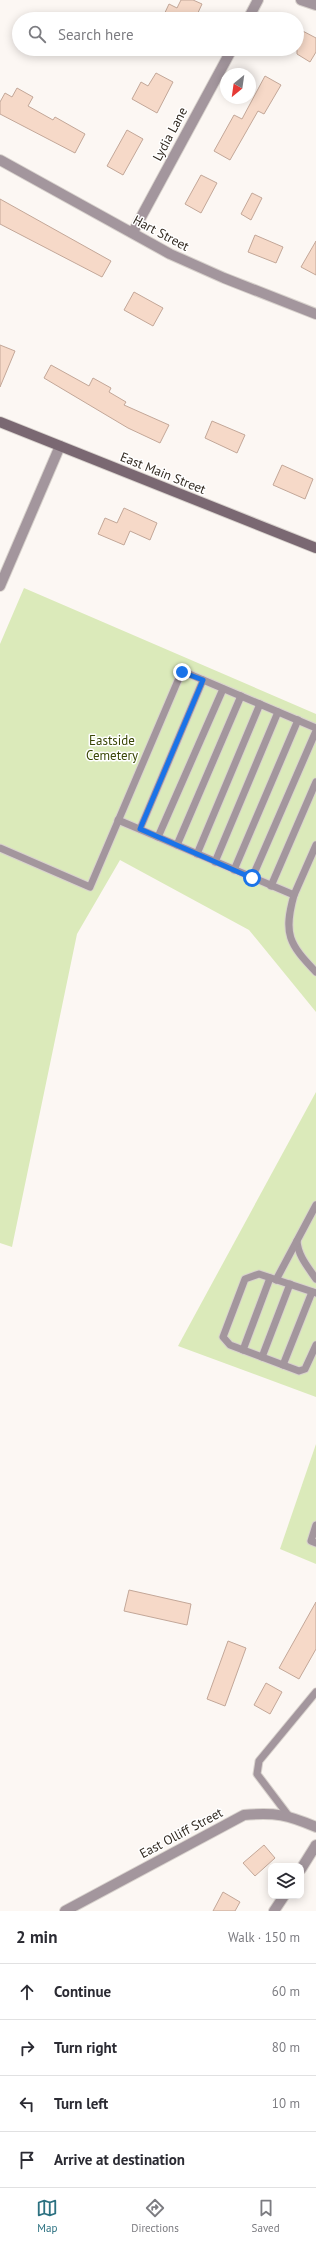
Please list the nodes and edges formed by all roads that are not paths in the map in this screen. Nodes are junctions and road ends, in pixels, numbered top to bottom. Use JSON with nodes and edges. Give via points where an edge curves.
{"nodes":[{"id":1,"x":258,"y":0,"type":"edge"},
{"id":2,"x":301,"y":0,"type":"edge"},
{"id":3,"x":316,"y":5,"type":"edge"},
{"id":4,"x":252,"y":12,"type":"edge"},
{"id":5,"x":228,"y":56,"type":"edge"},
{"id":6,"x":0,"y":160,"type":"edge"},
{"id":7,"x":133,"y":232,"type":"junction"},
{"id":8,"x":316,"y":314,"type":"edge"},
{"id":9,"x":0,"y":422,"type":"edge"},
{"id":10,"x":60,"y":446,"type":"junction"},
{"id":11,"x":316,"y":548,"type":"edge"},
{"id":12,"x":0,"y":586,"type":"edge"},
{"id":13,"x":203,"y":680,"type":"junction"},
{"id":14,"x":223,"y":688,"type":"junction"},
{"id":15,"x":241,"y":696,"type":"junction"},
{"id":16,"x":260,"y":704,"type":"junction"},
{"id":17,"x":278,"y":712,"type":"junction"},
{"id":18,"x":298,"y":720,"type":"junction"},
{"id":19,"x":316,"y":728,"type":"edge"},
{"id":20,"x":316,"y":731,"type":"edge"},
{"id":21,"x":316,"y":782,"type":"edge"},
{"id":22,"x":118,"y":820,"type":"junction"},
{"id":23,"x":140,"y":829,"type":"junction"},
{"id":24,"x":158,"y":837,"type":"junction"},
{"id":25,"x":177,"y":845,"type":"junction"},
{"id":26,"x":316,"y":845,"type":"edge"},
{"id":27,"x":0,"y":848,"type":"edge"},
{"id":28,"x":197,"y":854,"type":"junction"},
{"id":29,"x":215,"y":862,"type":"junction"},
{"id":30,"x":234,"y":870,"type":"junction"},
{"id":31,"x":252,"y":878,"type":"junction"},
{"id":32,"x":271,"y":886,"type":"junction"},
{"id":33,"x":294,"y":896,"type":"junction"},
{"id":34,"x":316,"y":972,"type":"edge"},
{"id":35,"x":316,"y":1206,"type":"edge"},
{"id":36,"x":297,"y":1240,"type":"junction"},
{"id":37,"x":273,"y":1279,"type":"junction"},
{"id":38,"x":316,"y":1280,"type":"edge"},
{"id":39,"x":290,"y":1284,"type":"junction"},
{"id":40,"x":314,"y":1293,"type":"edge"},
{"id":41,"x":316,"y":1345,"type":"edge"},
{"id":42,"x":243,"y":1350,"type":"junction"},
{"id":43,"x":262,"y":1357,"type":"junction"},
{"id":44,"x":283,"y":1365,"type":"junction"},
{"id":45,"x":316,"y":1525,"type":"edge"},
{"id":46,"x":316,"y":1543,"type":"edge"},
{"id":47,"x":316,"y":1692,"type":"edge"},
{"id":48,"x":288,"y":1815,"type":"junction"},
{"id":49,"x":316,"y":1827,"type":"edge"},
{"id":50,"x":316,"y":1845,"type":"edge"},
{"id":51,"x":304,"y":1864,"type":"edge"},
{"id":52,"x":282,"y":1899,"type":"edge"},
{"id":53,"x":64,"y":1911,"type":"edge"},
{"id":54,"x":274,"y":1911,"type":"edge"}],
"edges":[{"from":1,"to":4,"type":"street"},
{"from":2,"to":3,"type":"street"},
{"from":5,"to":7,"type":"street","name":"Lydia Lane"},
{"from":6,"to":7,"type":"street","name":"Hart Street"},
{"from":7,"to":8,"type":"street","name":"Hart Street","via":[[170,254]]},
{"from":9,"to":10,"type":"main road","name":"East Main Street"},
{"from":10,"to":11,"type":"main road","name":"East Main Street"},
{"from":10,"to":12,"type":"street"},
{"from":13,"to":14,"type":"lane"},
{"from":13,"to":22,"type":"lane","via":[[182,672]]},
{"from":13,"to":23,"type":"lane"},
{"from":14,"to":15,"type":"lane"},
{"from":14,"to":24,"type":"lane"},
{"from":15,"to":16,"type":"lane"},
{"from":15,"to":25,"type":"lane"},
{"from":16,"to":17,"type":"lane"},
{"from":16,"to":28,"type":"lane"},
{"from":17,"to":18,"type":"lane"},
{"from":17,"to":29,"type":"lane"},
{"from":18,"to":19,"type":"lane"},
{"from":18,"to":30,"type":"lane"},
{"from":20,"to":31,"type":"lane"},
{"from":21,"to":32,"type":"lane"},
{"from":22,"to":23,"type":"lane"},
{"from":22,"to":27,"type":"lane","via":[[90,887]]},
{"from":23,"to":24,"type":"lane"},
{"from":24,"to":25,"type":"lane"},
{"from":25,"to":28,"type":"lane"},
{"from":26,"to":33,"type":"lane"},
{"from":28,"to":29,"type":"lane"},
{"from":29,"to":30,"type":"lane"},
{"from":30,"to":31,"type":"lane"},
{"from":31,"to":32,"type":"lane"},
{"from":32,"to":33,"type":"lane"},
{"from":33,"to":34,"type":"lane","via":[[287,924],[291,939],[299,954]]},
{"from":35,"to":36,"type":"lane"},
{"from":36,"to":37,"type":"lane"},
{"from":36,"to":38,"type":"lane","via":[[304,1262]]},
{"from":37,"to":39,"type":"lane"},
{"from":37,"to":42,"type":"lane"},
{"from":37,"to":42,"type":"lane","via":[[259,1274],[245,1279],[223,1337],[230,1345]]},
{"from":39,"to":40,"type":"lane"},
{"from":39,"to":43,"type":"lane"},
{"from":40,"to":44,"type":"lane"},
{"from":41,"to":44,"type":"lane","via":[[305,1369],[299,1371]]},
{"from":42,"to":43,"type":"lane"},
{"from":43,"to":44,"type":"lane"},
{"from":45,"to":46,"type":"lane","via":[[311,1541]]},
{"from":47,"to":48,"type":"lane","via":[[258,1761],[257,1774]]},
{"from":48,"to":49,"type":"street","name":"East Olliff Street"},
{"from":48,"to":53,"type":"street","name":"East Olliff Street","via":[[244,1815]]},
{"from":50,"to":51,"type":"street"},
{"from":52,"to":54,"type":"street"}]}
